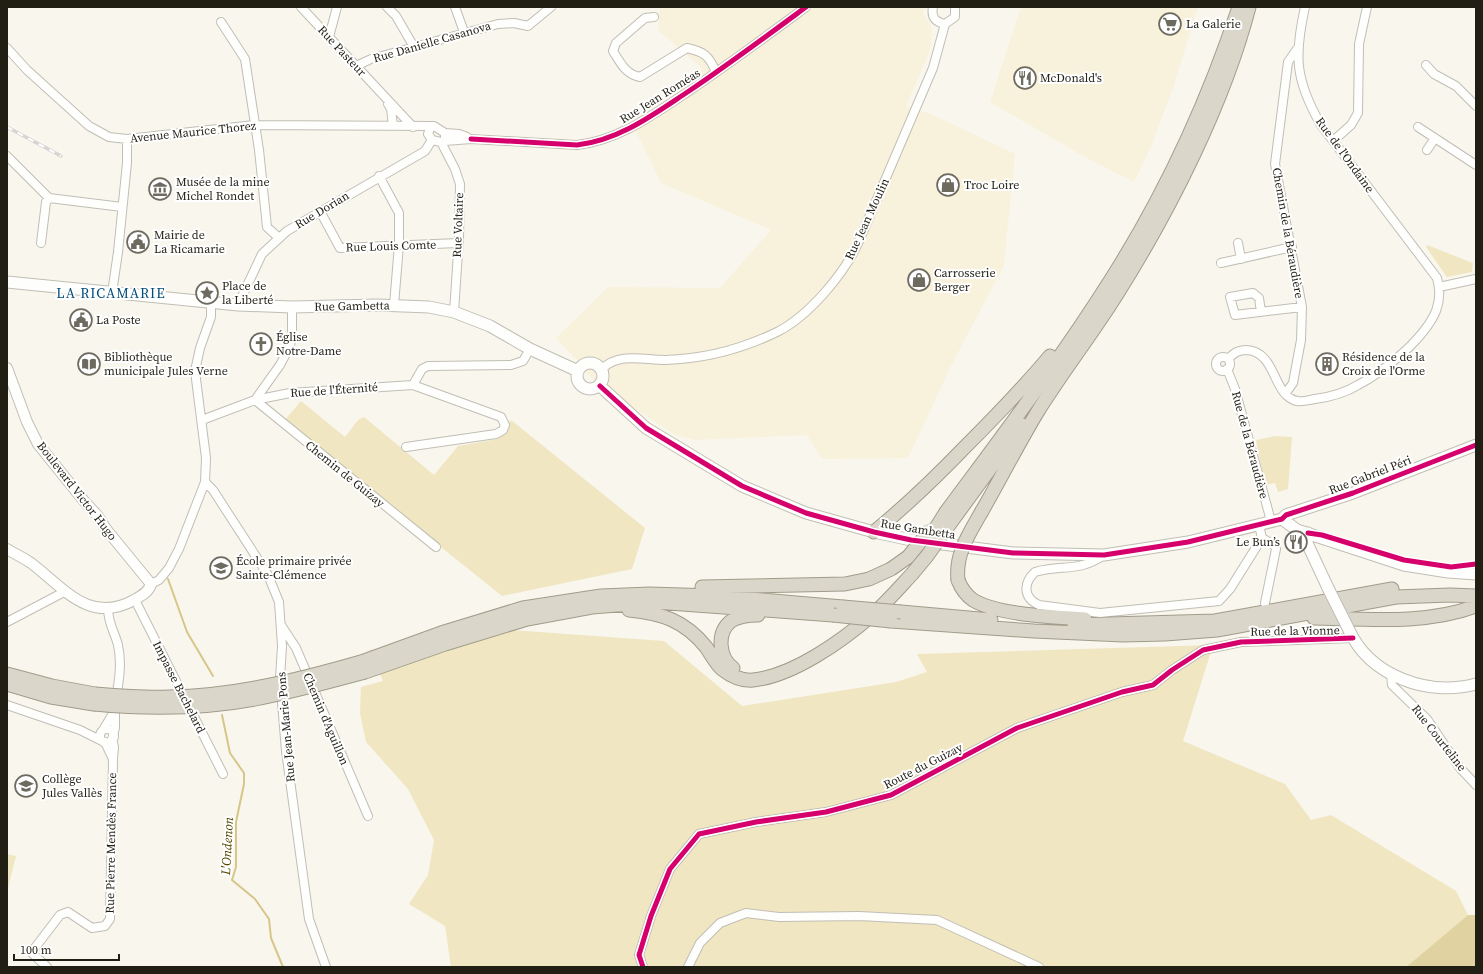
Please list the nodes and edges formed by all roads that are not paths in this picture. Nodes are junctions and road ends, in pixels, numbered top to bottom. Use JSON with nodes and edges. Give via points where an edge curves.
{"nodes":[{"id":1,"x":301,"y":7,"type":"edge"},
{"id":2,"x":337,"y":7,"type":"edge"},
{"id":3,"x":387,"y":7,"type":"edge"},
{"id":4,"x":455,"y":7,"type":"edge"},
{"id":5,"x":551,"y":7,"type":"edge"},
{"id":6,"x":806,"y":7,"type":"edge"},
{"id":7,"x":933,"y":7,"type":"edge"},
{"id":8,"x":955,"y":7,"type":"edge"},
{"id":9,"x":1239,"y":7,"type":"edge"},
{"id":10,"x":1249,"y":7,"type":"edge"},
{"id":11,"x":1305,"y":7,"type":"edge"},
{"id":12,"x":1367,"y":7,"type":"edge"},
{"id":13,"x":654,"y":17,"type":"dead end"},
{"id":14,"x":221,"y":22,"type":"dead end"},
{"id":15,"x":945,"y":24,"type":"junction"},
{"id":16,"x":464,"y":32,"type":"junction"},
{"id":17,"x":329,"y":37,"type":"junction"},
{"id":18,"x":7,"y":48,"type":"edge"},
{"id":19,"x":414,"y":48,"type":"junction"},
{"id":20,"x":1298,"y":49,"type":"junction"},
{"id":21,"x":1426,"y":64,"type":"dead end"},
{"id":22,"x":356,"y":66,"type":"junction"},
{"id":23,"x":716,"y":72,"type":"junction"},
{"id":24,"x":384,"y":96,"type":"junction"},
{"id":25,"x":1476,"y":106,"type":"edge"},
{"id":26,"x":254,"y":125,"type":"junction"},
{"id":27,"x":393,"y":126,"type":"junction"},
{"id":28,"x":431,"y":126,"type":"junction"},
{"id":29,"x":413,"y":127,"type":"junction"},
{"id":30,"x":1418,"y":127,"type":"dead end"},
{"id":31,"x":430,"y":137,"type":"junction"},
{"id":32,"x":1435,"y":138,"type":"junction"},
{"id":33,"x":127,"y":139,"type":"junction"},
{"id":34,"x":444,"y":139,"type":"junction"},
{"id":35,"x":1333,"y":140,"type":"junction"},
{"id":36,"x":1427,"y":150,"type":"dead end"},
{"id":37,"x":7,"y":156,"type":"edge"},
{"id":38,"x":1476,"y":165,"type":"edge"},
{"id":39,"x":379,"y":176,"type":"junction"},
{"id":40,"x":49,"y":198,"type":"junction"},
{"id":41,"x":122,"y":207,"type":"junction"},
{"id":42,"x":321,"y":213,"type":"junction"},
{"id":43,"x":279,"y":238,"type":"junction"},
{"id":44,"x":41,"y":243,"type":"dead end"},
{"id":45,"x":458,"y":243,"type":"junction"},
{"id":46,"x":1238,"y":243,"type":"dead end"},
{"id":47,"x":399,"y":246,"type":"junction"},
{"id":48,"x":1292,"y":247,"type":"junction"},
{"id":49,"x":1242,"y":259,"type":"junction"},
{"id":50,"x":1130,"y":261,"type":"junction"},
{"id":51,"x":1221,"y":263,"type":"dead end"},
{"id":52,"x":1113,"y":277,"type":"junction"},
{"id":53,"x":1476,"y":279,"type":"edge"},
{"id":54,"x":7,"y":282,"type":"edge"},
{"id":55,"x":1440,"y":287,"type":"junction"},
{"id":56,"x":112,"y":293,"type":"junction"},
{"id":57,"x":211,"y":303,"type":"junction"},
{"id":58,"x":238,"y":305,"type":"junction"},
{"id":59,"x":394,"y":305,"type":"junction"},
{"id":60,"x":292,"y":307,"type":"junction"},
{"id":61,"x":1302,"y":307,"type":"junction"},
{"id":62,"x":454,"y":312,"type":"junction"},
{"id":63,"x":1261,"y":312,"type":"dead end"},
{"id":64,"x":530,"y":349,"type":"junction"},
{"id":65,"x":1228,"y":360,"type":"junction"},
{"id":66,"x":7,"y":368,"type":"edge"},
{"id":67,"x":602,"y":369,"type":"junction"},
{"id":68,"x":1227,"y":369,"type":"junction"},
{"id":69,"x":578,"y":371,"type":"junction"},
{"id":70,"x":1062,"y":374,"type":"junction"},
{"id":71,"x":413,"y":385,"type":"junction"},
{"id":72,"x":600,"y":386,"type":"junction"},
{"id":73,"x":1285,"y":394,"type":"junction"},
{"id":74,"x":255,"y":400,"type":"junction"},
{"id":75,"x":202,"y":420,"type":"junction"},
{"id":76,"x":1476,"y":445,"type":"edge"},
{"id":77,"x":406,"y":447,"type":"dead end"},
{"id":78,"x":205,"y":482,"type":"junction"},
{"id":79,"x":949,"y":515,"type":"junction"},
{"id":80,"x":1282,"y":519,"type":"junction"},
{"id":81,"x":1270,"y":521,"type":"junction"},
{"id":82,"x":1259,"y":524,"type":"junction"},
{"id":83,"x":874,"y":532,"type":"junction"},
{"id":84,"x":1308,"y":533,"type":"junction"},
{"id":85,"x":1262,"y":538,"type":"junction"},
{"id":86,"x":436,"y":547,"type":"dead end"},
{"id":87,"x":7,"y":549,"type":"edge"},
{"id":88,"x":1104,"y":554,"type":"junction"},
{"id":89,"x":902,"y":572,"type":"junction"},
{"id":90,"x":1476,"y":574,"type":"edge"},
{"id":91,"x":150,"y":584,"type":"junction"},
{"id":92,"x":1476,"y":588,"type":"edge"},
{"id":93,"x":64,"y":592,"type":"junction"},
{"id":94,"x":649,"y":594,"type":"junction"},
{"id":95,"x":1476,"y":596,"type":"edge"},
{"id":96,"x":135,"y":600,"type":"junction"},
{"id":97,"x":1265,"y":603,"type":"dead end"},
{"id":98,"x":1476,"y":606,"type":"edge"},
{"id":99,"x":592,"y":607,"type":"junction"},
{"id":100,"x":108,"y":609,"type":"junction"},
{"id":101,"x":806,"y":613,"type":"junction"},
{"id":102,"x":1288,"y":618,"type":"junction"},
{"id":103,"x":7,"y":622,"type":"edge"},
{"id":104,"x":1173,"y":623,"type":"junction"},
{"id":105,"x":281,"y":625,"type":"junction"},
{"id":106,"x":1351,"y":634,"type":"junction"},
{"id":107,"x":363,"y":667,"type":"junction"},
{"id":108,"x":1172,"y":670,"type":"joint"},
{"id":109,"x":7,"y":674,"type":"edge"},
{"id":110,"x":1391,"y":674,"type":"junction"},
{"id":111,"x":7,"y":684,"type":"edge"},
{"id":112,"x":1476,"y":684,"type":"edge"},
{"id":113,"x":95,"y":699,"type":"junction"},
{"id":114,"x":7,"y":705,"type":"edge"},
{"id":115,"x":115,"y":710,"type":"junction"},
{"id":116,"x":80,"y":730,"type":"junction"},
{"id":117,"x":103,"y":730,"type":"junction"},
{"id":118,"x":108,"y":739,"type":"junction"},
{"id":119,"x":223,"y":774,"type":"dead end"},
{"id":120,"x":1476,"y":785,"type":"edge"},
{"id":121,"x":368,"y":816,"type":"dead end"},
{"id":122,"x":46,"y":967,"type":"edge"},
{"id":123,"x":326,"y":967,"type":"edge"},
{"id":124,"x":644,"y":967,"type":"edge"},
{"id":125,"x":688,"y":967,"type":"edge"},
{"id":126,"x":1039,"y":967,"type":"edge"}],
"edges":[{"from":1,"to":17,"type":"street","name":"Rue Pasteur"},
{"from":2,"to":17,"type":"street"},
{"from":3,"to":19,"type":"street","via":[[396,16]]},
{"from":4,"to":16,"type":"street"},
{"from":5,"to":16,"type":"street","name":"Rue Danielle Casanova","via":[[528,26],[514,23],[498,24]]},
{"from":6,"to":23,"type":"street","name":"Rue Jean Roméas"},
{"from":7,"to":15,"type":"street","via":[[934,18],[938,23]]},
{"from":8,"to":15,"type":"street","name":"Rue Jean Moulin","via":[[955,17]]},
{"from":9,"to":50,"type":"highway","via":[[1205,98]]},
{"from":10,"to":50,"type":"highway","via":[[1235,55],[1215,105],[1169,202]]},
{"from":11,"to":20,"type":"street","name":"Rue de l'Ondaine"},
{"from":12,"to":35,"type":"street","via":[[1359,44],[1358,113],[1352,125]]},
{"from":13,"to":23,"type":"street","via":[[644,18],[616,43],[613,51],[625,70],[633,76],[640,77],[687,48],[701,51],[711,59]]},
{"from":14,"to":26,"type":"street","via":[[245,59]]},
{"from":15,"to":67,"type":"street","name":"Rue Jean Moulin","via":[[932,68],[859,241],[851,258],[829,287],[797,318],[777,332],[728,350],[709,356],[665,360],[614,359]]},
{"from":16,"to":19,"type":"street","name":"Rue Danielle Casanova"},
{"from":17,"to":22,"type":"street","name":"Rue Pasteur"},
{"from":18,"to":33,"type":"street","name":"Avenue Maurice Thorez","via":[[27,70],[89,126],[109,137]]},
{"from":19,"to":22,"type":"street","name":"Rue Danielle Casanova","via":[[371,59]]},
{"from":20,"to":35,"type":"street","name":"Rue de l'Ondaine","via":[[1301,81],[1321,125]]},
{"from":20,"to":48,"type":"street","name":"Chemin de la Béraudière","via":[[1288,62],[1275,164]]},
{"from":21,"to":25,"type":"street","via":[[1434,74],[1456,86]]},
{"from":22,"to":24,"type":"street","name":"Rue Pasteur"},
{"from":23,"to":34,"type":"street","name":"Rue Jean Roméas","via":[[645,120],[592,143],[558,145],[471,139],[459,134]]},
{"from":24,"to":27,"type":"street","name":"Rue Pasteur","via":[[391,109]]},
{"from":24,"to":29,"type":"street","name":"Rue Pasteur"},
{"from":26,"to":27,"type":"street","name":"Avenue Maurice Thorez"},
{"from":26,"to":33,"type":"street","name":"Avenue Maurice Thorez"},
{"from":26,"to":43,"type":"street","via":[[268,227]]},
{"from":27,"to":29,"type":"street","name":"Avenue Maurice Thorez"},
{"from":28,"to":29,"type":"street","name":"Avenue Maurice Thorez"},
{"from":28,"to":31,"type":"street"},
{"from":28,"to":34,"type":"street","via":[[435,127]]},
{"from":29,"to":31,"type":"street","name":"Avenue Maurice Thorez"},
{"from":30,"to":32,"type":"street"},
{"from":31,"to":34,"type":"street","name":"Avenue Maurice Thorez"},
{"from":31,"to":39,"type":"street","name":"Rue Dorian","via":[[425,151]]},
{"from":32,"to":36,"type":"street"},
{"from":32,"to":38,"type":"street"},
{"from":33,"to":41,"type":"street"},
{"from":34,"to":45,"type":"street","name":"Rue Voltaire","via":[[460,184]]},
{"from":35,"to":55,"type":"street","name":"Rue de l'Ondaine","via":[[1437,278]]},
{"from":37,"to":40,"type":"street"},
{"from":39,"to":42,"type":"street","name":"Rue Dorian"},
{"from":39,"to":47,"type":"street","via":[[399,213]]},
{"from":40,"to":41,"type":"street"},
{"from":40,"to":44,"type":"street","via":[[46,202]]},
{"from":41,"to":56,"type":"street"},
{"from":42,"to":43,"type":"street","name":"Rue Dorian"},
{"from":42,"to":47,"type":"street","name":"Rue Louis Comte","via":[[340,248]]},
{"from":43,"to":58,"type":"street","name":"Rue Dorian","via":[[262,254]]},
{"from":45,"to":47,"type":"street","name":"Rue Louis Comte"},
{"from":45,"to":62,"type":"street","name":"Rue Voltaire"},
{"from":46,"to":49,"type":"street"},
{"from":47,"to":59,"type":"street"},
{"from":48,"to":49,"type":"street"},
{"from":48,"to":61,"type":"street","name":"Chemin de la Béraudière"},
{"from":49,"to":51,"type":"street"},
{"from":50,"to":52,"type":"highway"},
{"from":50,"to":70,"type":"highway","via":[[1098,322]]},
{"from":52,"to":79,"type":"highway"},
{"from":52,"to":83,"type":"highway","via":[[1101,288],[1054,352],[1022,390],[938,475]]},
{"from":53,"to":55,"type":"street"},
{"from":54,"to":56,"type":"main road","name":"Rue Gambetta"},
{"from":55,"to":73,"type":"street","via":[[1437,310],[1424,331],[1394,361],[1380,371],[1359,385],[1322,398],[1298,402]]},
{"from":56,"to":57,"type":"main road","name":"Rue Gambetta"},
{"from":57,"to":58,"type":"main road","name":"Rue Gambetta"},
{"from":57,"to":75,"type":"street","via":[[211,318],[195,370]]},
{"from":58,"to":60,"type":"main road","name":"Rue Gambetta"},
{"from":59,"to":60,"type":"main road","name":"Rue Gambetta"},
{"from":59,"to":62,"type":"main road","name":"Rue Gambetta","via":[[429,307]]},
{"from":60,"to":74,"type":"street","via":[[290,346]]},
{"from":61,"to":63,"type":"street"},
{"from":61,"to":73,"type":"street","name":"Chemin de la Béraudière","via":[[1301,340],[1293,383]]},
{"from":62,"to":64,"type":"main road","name":"Rue Gambetta","via":[[490,326]]},
{"from":64,"to":69,"type":"main road","name":"Rue Gambetta"},
{"from":64,"to":71,"type":"street","via":[[523,361],[511,365],[428,366],[422,370]]},
{"from":65,"to":68,"type":"street","via":[[1230,364]]},
{"from":65,"to":68,"type":"street","via":[[1222,357],[1216,362],[1219,369]]},
{"from":65,"to":73,"type":"street","via":[[1240,350],[1251,350],[1259,354],[1267,361]]},
{"from":66,"to":91,"type":"street","name":"Boulevard Victor Hugo","via":[[38,444]]},
{"from":67,"to":69,"type":"main road","via":[[594,363],[588,363]]},
{"from":67,"to":72,"type":"main road","via":[[604,374]]},
{"from":68,"to":81,"type":"street","name":"Rue de la Béraudière","via":[[1235,389]]},
{"from":69,"to":72,"type":"main road","via":[[577,378],[583,387],[593,389]]},
{"from":70,"to":79,"type":"highway"},
{"from":70,"to":104,"type":"highway","bridge":true,"via":[[1038,411],[963,544],[957,569],[960,587],[972,599],[996,608],[1063,617]]},
{"from":71,"to":74,"type":"street","name":"Rue de l'Éternité","via":[[290,393]]},
{"from":71,"to":77,"type":"street","name":"Rue de l'Éternité","via":[[501,417],[505,425],[496,434]]},
{"from":72,"to":83,"type":"main road","name":"Rue Gambetta","via":[[646,428],[742,486],[806,513]]},
{"from":74,"to":75,"type":"street","name":"Rue de l'Éternité"},
{"from":74,"to":86,"type":"street","name":"Chemin de Guizay"},
{"from":75,"to":78,"type":"street","via":[[206,458]]},
{"from":76,"to":80,"type":"main road","name":"Rue Gabriel Péri","via":[[1353,493],[1286,515]]},
{"from":78,"to":91,"type":"street","via":[[169,568],[159,580]]},
{"from":78,"to":105,"type":"street","name":"Rue Jean-Marie Pons","via":[[213,490],[268,575],[279,602]]},
{"from":79,"to":89,"type":"highway","bridge":true,"via":[[908,557]]},
{"from":79,"to":89,"type":"highway","bridge":true,"via":[[927,556]]},
{"from":80,"to":81,"type":"main road","name":"Rue Gabriel Péri"},
{"from":80,"to":84,"type":"main road","via":[[1297,530]]},
{"from":81,"to":82,"type":"main road","name":"Rue Gambetta"},
{"from":82,"to":85,"type":"street"},
{"from":82,"to":88,"type":"main road","name":"Rue Gambetta","via":[[1188,542]]},
{"from":83,"to":88,"type":"main road","name":"Rue Gambetta","via":[[911,540],[1013,553]]},
{"from":84,"to":90,"type":"main road","via":[[1404,565]]},
{"from":84,"to":106,"type":"main road","bridge":true,"via":[[1306,543]]},
{"from":85,"to":88,"type":"street","via":[[1230,589],[1219,601],[1100,613],[1038,605],[1030,600],[1026,588],[1027,581],[1034,572],[1082,567]]},
{"from":85,"to":97,"type":"street","via":[[1274,545],[1276,550]]},
{"from":87,"to":93,"type":"street","via":[[31,563]]},
{"from":89,"to":94,"type":"highway","via":[[845,584],[678,588]]},
{"from":89,"to":99,"type":"highway","via":[[872,615],[829,647],[796,666],[752,680],[737,678],[721,668],[693,633],[676,621],[652,612]]},
{"from":89,"to":101,"type":"highway","via":[[862,614],[826,641],[792,660],[774,668],[747,674],[737,670],[724,659],[722,635],[730,622],[746,615]]},
{"from":91,"to":96,"type":"street","via":[[146,592]]},
{"from":92,"to":104,"type":"highway","via":[[1396,589],[1215,621]]},
{"from":93,"to":100,"type":"street","via":[[85,603]]},
{"from":93,"to":103,"type":"street"},
{"from":94,"to":104,"type":"highway","bridge":true,"via":[[715,596],[1030,624]]},
{"from":94,"to":107,"type":"highway","via":[[601,596],[523,608],[441,633]]},
{"from":95,"to":102,"type":"highway","via":[[1396,596]]},
{"from":96,"to":100,"type":"street"},
{"from":96,"to":119,"type":"street","name":"Impasse Bachelard"},
{"from":98,"to":102,"type":"highway","via":[[1439,616],[1409,619]]},
{"from":99,"to":101,"type":"highway","via":[[655,602]]},
{"from":99,"to":107,"type":"highway","via":[[527,619]]},
{"from":100,"to":115,"type":"street","via":[[108,618],[118,644],[120,659]]},
{"from":101,"to":102,"type":"highway","bridge":true,"via":[[956,627],[1123,635],[1217,630]]},
{"from":105,"to":121,"type":"street","name":"Chemin d'Aguillon","via":[[296,648]]},
{"from":105,"to":123,"type":"street","name":"Rue Jean-Marie Pons","via":[[280,678],[286,751],[309,919]]},
{"from":106,"to":108,"type":"street","name":"Rue de la Vionne","via":[[1345,640],[1241,642],[1203,650]]},
{"from":106,"to":110,"type":"main road","via":[[1368,657]]},
{"from":107,"to":113,"type":"highway","bridge":true,"via":[[221,693],[169,698]]},
{"from":108,"to":124,"type":"street","name":"Route du Guizay","via":[[1153,685],[1122,692],[1017,728],[891,795],[826,812],[756,822],[700,834],[670,869],[639,955]]},
{"from":109,"to":113,"type":"highway"},
{"from":110,"to":112,"type":"main road","via":[[1418,685],[1431,687]]},
{"from":110,"to":120,"type":"street","name":"Rue Courteline","via":[[1392,685],[1427,719],[1460,768]]},
{"from":111,"to":113,"type":"highway","via":[[51,697]]},
{"from":114,"to":116,"type":"street"},
{"from":115,"to":117,"type":"street"},
{"from":115,"to":118,"type":"street","via":[[115,728]]},
{"from":116,"to":117,"type":"street"},
{"from":116,"to":118,"type":"street"},
{"from":117,"to":118,"type":"street","via":[[100,735]]},
{"from":117,"to":118,"type":"street","via":[[110,730]]},
{"from":118,"to":122,"type":"street","name":"Rue Pierre Mendès France","via":[[113,759],[110,919],[105,926],[92,928],[68,912],[60,915],[32,954]]},
{"from":125,"to":126,"type":"street","via":[[700,943],[720,923],[746,913],[779,917],[859,916],[937,920]]}]}
